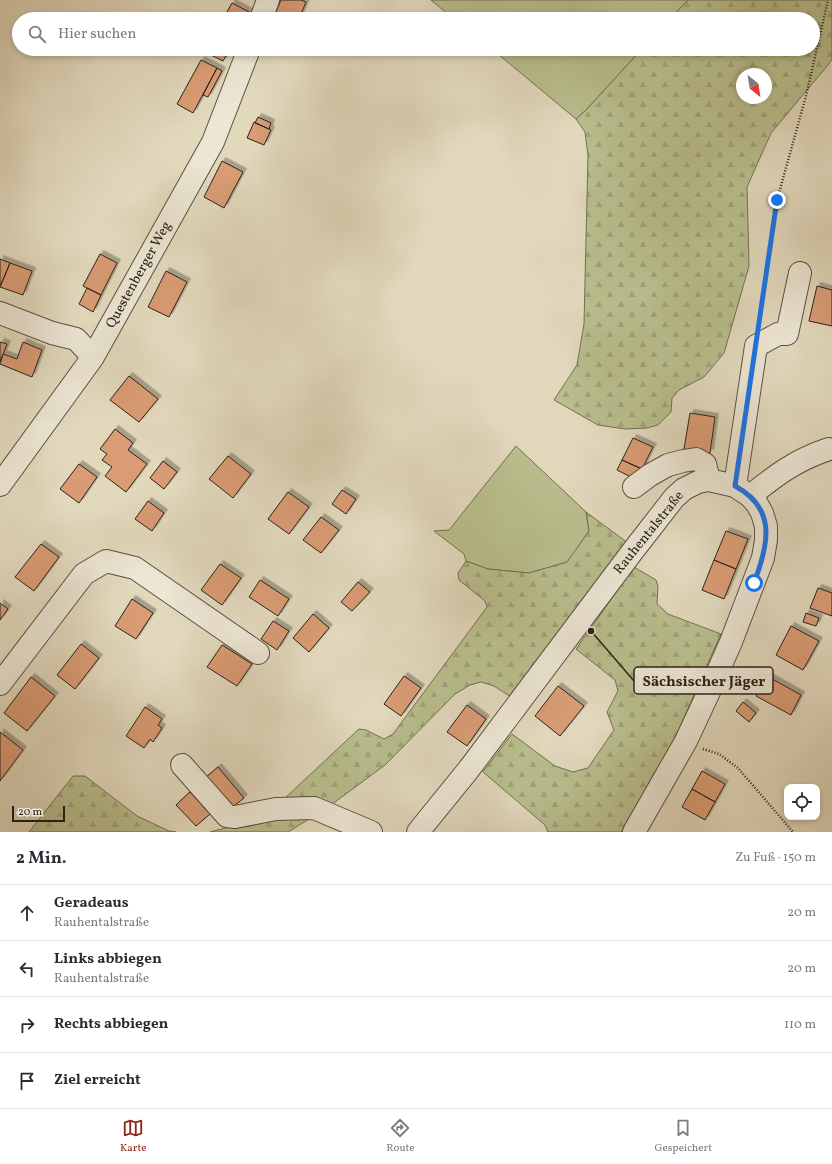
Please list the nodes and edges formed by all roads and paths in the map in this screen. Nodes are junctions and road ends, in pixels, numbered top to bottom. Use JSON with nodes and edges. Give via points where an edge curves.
{"nodes":[{"id":1,"x":268,"y":0,"type":"edge"},
{"id":2,"x":828,"y":0,"type":"edge"},
{"id":3,"x":264,"y":12,"type":"edge"},
{"id":4,"x":820,"y":35,"type":"edge"},
{"id":5,"x":246,"y":56,"type":"edge"},
{"id":6,"x":815,"y":56,"type":"edge"},
{"id":7,"x":800,"y":273,"type":"dead end"},
{"id":8,"x":0,"y":313,"type":"edge"},
{"id":9,"x":756,"y":346,"type":"junction"},
{"id":10,"x":93,"y":357,"type":"junction"},
{"id":11,"x":829,"y":450,"type":"dead end"},
{"id":12,"x":709,"y":480,"type":"junction"},
{"id":13,"x":0,"y":485,"type":"edge"},
{"id":14,"x":634,"y":487,"type":"dead end"},
{"id":15,"x":743,"y":491,"type":"junction"},
{"id":16,"x":258,"y":653,"type":"dead end"},
{"id":17,"x":0,"y":684,"type":"edge"},
{"id":18,"x":686,"y":741,"type":"junction"},
{"id":19,"x":182,"y":766,"type":"dead end"},
{"id":20,"x":371,"y":832,"type":"edge"},
{"id":21,"x":418,"y":832,"type":"edge"},
{"id":22,"x":634,"y":832,"type":"edge"},
{"id":23,"x":793,"y":832,"type":"edge"}],
"edges":[{"from":1,"to":3,"type":"street"},
{"from":2,"to":4,"type":"path"},
{"from":5,"to":10,"type":"street","name":"Questenberger Weg","via":[[214,142]]},
{"from":6,"to":9,"type":"path","via":[[777,200]]},
{"from":7,"to":9,"type":"street","via":[[787,334],[778,334]]},
{"from":8,"to":10,"type":"street","via":[[76,339]]},
{"from":9,"to":15,"type":"street"},
{"from":10,"to":13,"type":"street","name":"Questenberger Weg"},
{"from":11,"to":15,"type":"street","via":[[812,455]]},
{"from":12,"to":14,"type":"street","via":[[705,464],[696,459],[668,465]]},
{"from":12,"to":15,"type":"street"},
{"from":12,"to":21,"type":"street","name":"Rauhentalstraße","via":[[684,489],[674,498]]},
{"from":15,"to":18,"type":"street","via":[[757,504],[766,526],[763,558],[731,642]]},
{"from":16,"to":17,"type":"street","via":[[135,568],[106,561],[84,574]]},
{"from":18,"to":22,"type":"street"},
{"from":18,"to":23,"type":"path","via":[[719,754],[738,768]]},
{"from":19,"to":20,"type":"street","via":[[227,816],[235,817],[276,809],[314,808]]}]}
